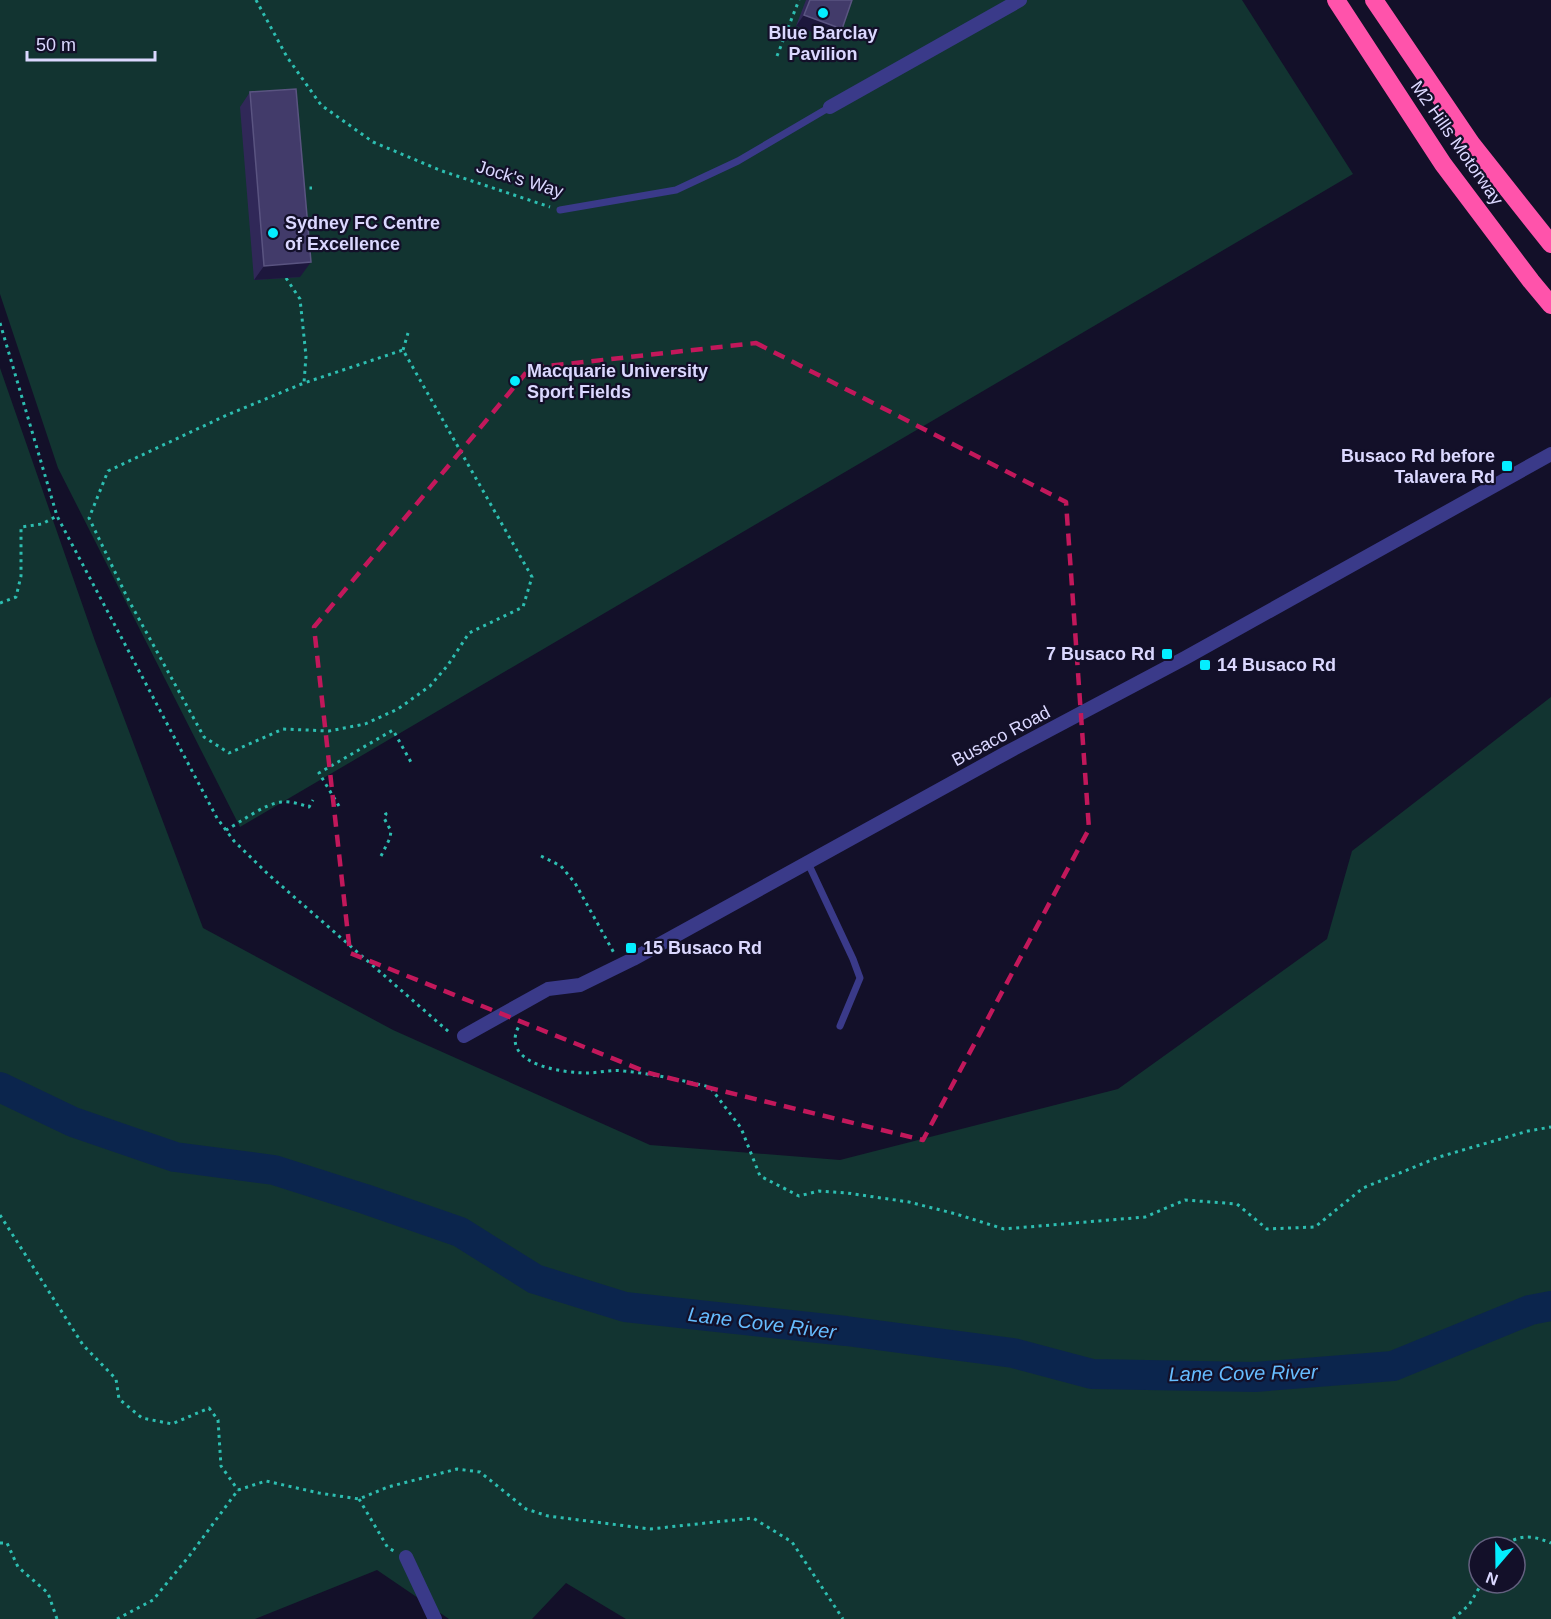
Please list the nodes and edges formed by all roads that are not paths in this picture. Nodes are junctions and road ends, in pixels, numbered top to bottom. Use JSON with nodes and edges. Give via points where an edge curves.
{"nodes":[{"id":1,"x":1020,"y":0,"type":"edge"},
{"id":2,"x":1335,"y":0,"type":"edge"},
{"id":3,"x":1374,"y":0,"type":"edge"},
{"id":4,"x":830,"y":107,"type":"joint"},
{"id":5,"x":560,"y":210,"type":"road end"},
{"id":6,"x":1551,"y":244,"type":"edge"},
{"id":7,"x":1551,"y":305,"type":"edge"},
{"id":8,"x":1551,"y":454,"type":"edge"},
{"id":9,"x":808,"y":863,"type":"junction"},
{"id":10,"x":840,"y":1026,"type":"dead end"},
{"id":11,"x":464,"y":1036,"type":"road end"},
{"id":12,"x":406,"y":1557,"type":"road end"},
{"id":13,"x":435,"y":1619,"type":"edge"}],
"edges":[{"from":1,"to":4,"type":"street"},
{"from":2,"to":7,"type":"highway","name":"M2 Hills Motorway","via":[[1443,164]]},
{"from":3,"to":6,"type":"highway","name":"M2 Hills Motorway","via":[[1472,143]]},
{"from":4,"to":5,"type":"lane","name":"Jock's Way","via":[[738,161],[676,190]]},
{"from":8,"to":9,"type":"street","name":"Busaco Road"},
{"from":9,"to":10,"type":"lane","via":[[860,978]]},
{"from":9,"to":11,"type":"street","name":"Busaco Road","via":[[633,959],[580,985],[548,989]]},
{"from":12,"to":13,"type":"street"}]}
